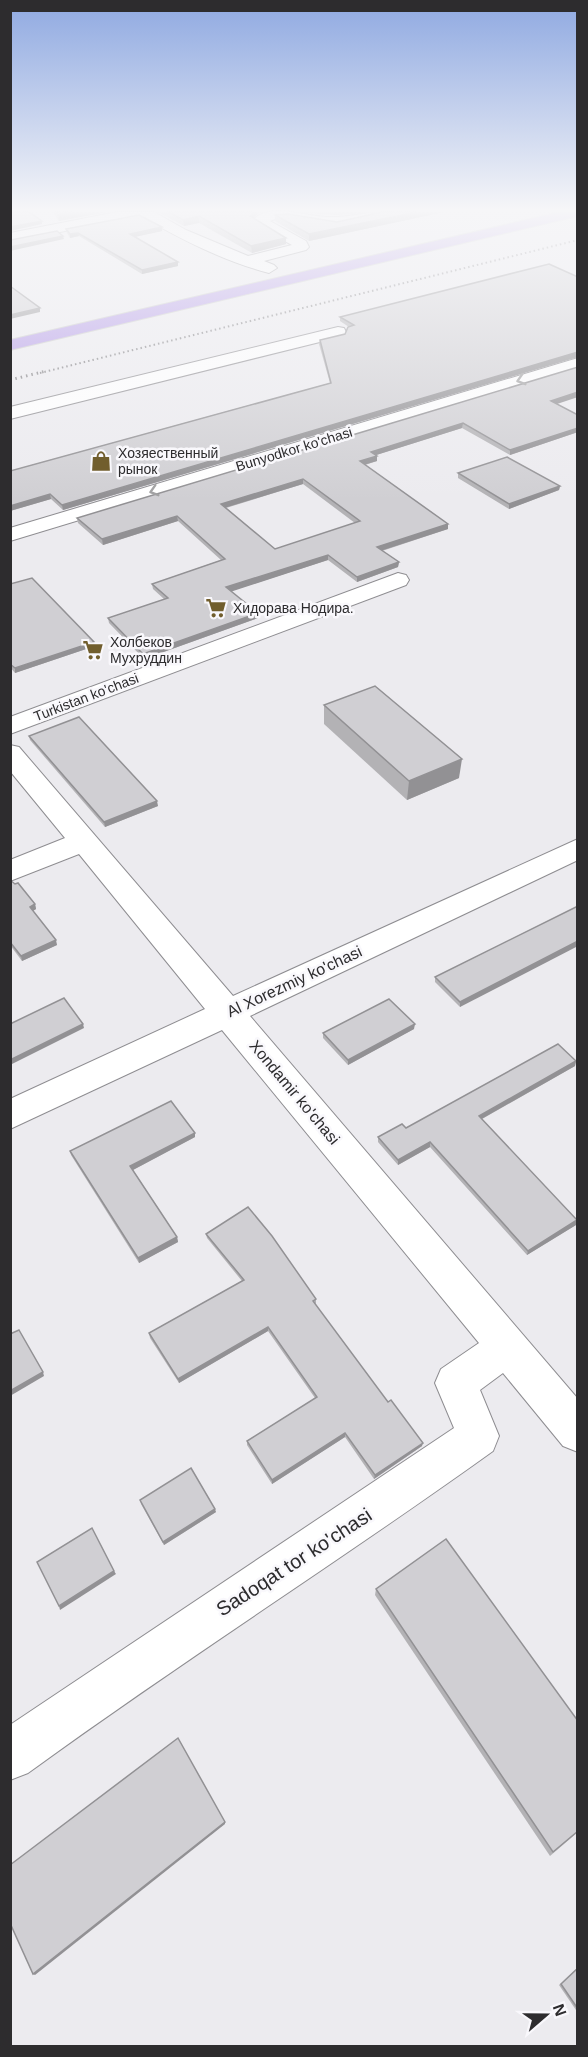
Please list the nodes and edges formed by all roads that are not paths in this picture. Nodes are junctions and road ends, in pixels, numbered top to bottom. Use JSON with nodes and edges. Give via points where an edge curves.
{"nodes":[{"id":1,"x":126,"y":308,"type":"edge"},
{"id":2,"x":168,"y":308,"type":"edge"},
{"id":3,"x":338,"y":332,"type":"dead end"},
{"id":4,"x":10,"y":334,"type":"edge"},
{"id":5,"x":10,"y":345,"type":"edge"},
{"id":6,"x":578,"y":363,"type":"edge"},
{"id":7,"x":10,"y":413,"type":"edge"},
{"id":8,"x":10,"y":535,"type":"edge"},
{"id":9,"x":398,"y":580,"type":"dead end"},
{"id":10,"x":10,"y":726,"type":"edge"},
{"id":11,"x":10,"y":753,"type":"edge"},
{"id":12,"x":84,"y":841,"type":"junction"},
{"id":13,"x":578,"y":848,"type":"edge"},
{"id":14,"x":10,"y":871,"type":"edge"},
{"id":15,"x":228,"y":1012,"type":"junction"},
{"id":16,"x":10,"y":1116,"type":"edge"},
{"id":17,"x":507,"y":1347,"type":"junction"},
{"id":18,"x":578,"y":1432,"type":"edge"},
{"id":19,"x":10,"y":1755,"type":"edge"}],
"edges":[{"from":1,"to":4,"type":"highway"},
{"from":2,"to":5,"type":"highway"},
{"from":3,"to":7,"type":"street"},
{"from":6,"to":8,"type":"street","name":"Bunyodkor ko'chasi","one_way":true},
{"from":9,"to":10,"type":"street","name":"Turkistan ko'chasi"},
{"from":11,"to":12,"type":"street","name":"Xondamir ko'chasi"},
{"from":12,"to":14,"type":"street"},
{"from":12,"to":15,"type":"street","name":"Xondamir ko'chasi"},
{"from":13,"to":15,"type":"street","name":"Al Xorezmiy ko'chasi"},
{"from":15,"to":16,"type":"street","name":"Al Xorezmiy ko'chasi"},
{"from":15,"to":17,"type":"street","name":"Xondamir ko'chasi"},
{"from":17,"to":18,"type":"street","name":"Xondamir ko'chasi"},
{"from":17,"to":19,"type":"street","name":"Sadoqat tor ko'chasi","via":[[456,1383],[478,1436],[408,1487],[96,1692]]}]}
